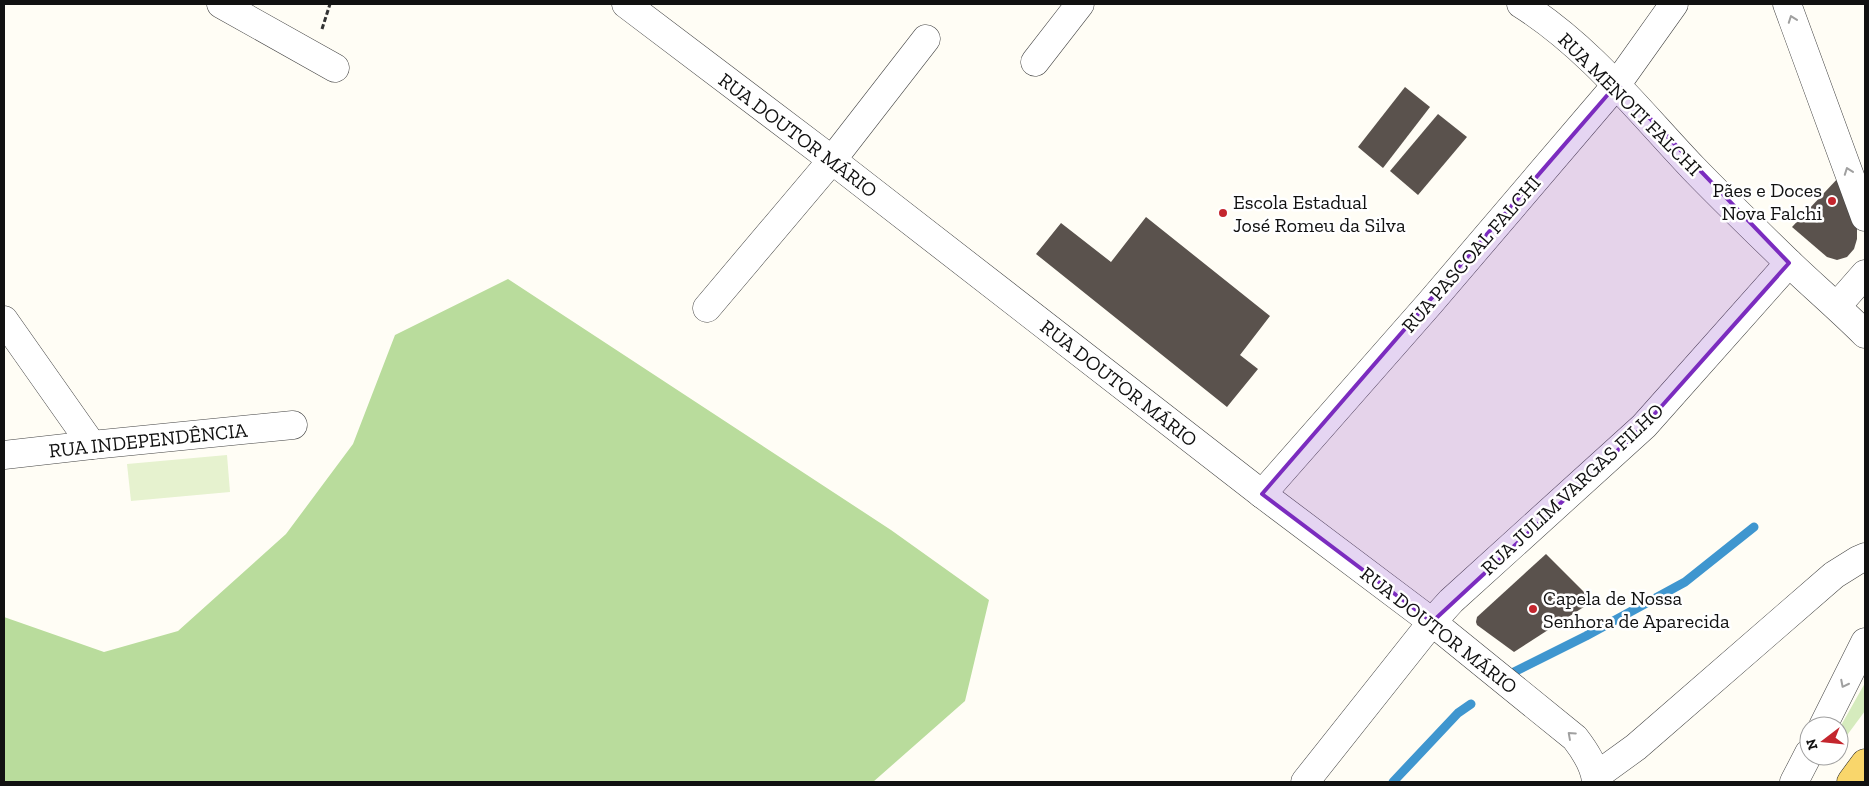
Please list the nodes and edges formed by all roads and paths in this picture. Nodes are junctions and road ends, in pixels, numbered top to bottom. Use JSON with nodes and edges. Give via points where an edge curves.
{"nodes":[{"id":1,"x":220,"y":4,"type":"edge"},
{"id":2,"x":626,"y":4,"type":"edge"},
{"id":3,"x":1080,"y":4,"type":"edge"},
{"id":4,"x":1521,"y":4,"type":"edge"},
{"id":5,"x":1787,"y":4,"type":"edge"},
{"id":6,"x":1672,"y":5,"type":"edge"},
{"id":7,"x":926,"y":39,"type":"dead end"},
{"id":8,"x":1035,"y":62,"type":"dead end"},
{"id":9,"x":335,"y":68,"type":"dead end"},
{"id":10,"x":1617,"y":84,"type":"junction"},
{"id":11,"x":832,"y":160,"type":"junction"},
{"id":12,"x":1865,"y":217,"type":"edge"},
{"id":13,"x":1789,"y":263,"type":"junction"},
{"id":14,"x":1865,"y":274,"type":"edge"},
{"id":15,"x":1837,"y":306,"type":"junction"},
{"id":16,"x":707,"y":308,"type":"dead end"},
{"id":17,"x":4,"y":320,"type":"edge"},
{"id":18,"x":1865,"y":334,"type":"edge"},
{"id":19,"x":292,"y":425,"type":"dead end"},
{"id":20,"x":92,"y":445,"type":"junction"},
{"id":21,"x":4,"y":455,"type":"edge"},
{"id":22,"x":1262,"y":494,"type":"junction"},
{"id":23,"x":1865,"y":557,"type":"edge"},
{"id":24,"x":1432,"y":622,"type":"junction"},
{"id":25,"x":1865,"y":642,"type":"edge"},
{"id":26,"x":1828,"y":716,"type":"edge"},
{"id":27,"x":1865,"y":763,"type":"edge"},
{"id":28,"x":1802,"y":766,"type":"edge"},
{"id":29,"x":1596,"y":779,"type":"edge"},
{"id":30,"x":1305,"y":782,"type":"edge"},
{"id":31,"x":1794,"y":782,"type":"edge"},
{"id":32,"x":1851,"y":782,"type":"edge"}],
"edges":[{"from":1,"to":9,"type":"street"},
{"from":2,"to":11,"type":"street","name":"RUA DOUTOR MÁRIO"},
{"from":3,"to":8,"type":"street"},
{"from":4,"to":10,"type":"street","name":"RUA MENOTI FALCHI","via":[[1547,20]]},
{"from":12,"to":5,"type":"street","one_way":true},
{"from":6,"to":10,"type":"street","name":"RUA PASCOAL FALCHI"},
{"from":7,"to":11,"type":"street"},
{"from":10,"to":13,"type":"street","name":"RUA MENOTI FALCHI","via":[[1693,167]]},
{"from":10,"to":22,"type":"street","name":"RUA PASCOAL FALCHI"},
{"from":11,"to":16,"type":"street"},
{"from":11,"to":22,"type":"street","name":"RUA DOUTOR MÁRIO"},
{"from":13,"to":15,"type":"street","name":"RUA MENOTI FALCHI"},
{"from":13,"to":24,"type":"street","name":"RUA JULIM VARGAS FILHO","via":[[1644,426]]},
{"from":14,"to":15,"type":"street"},
{"from":15,"to":18,"type":"street","name":"RUA MENOTI FALCHI"},
{"from":17,"to":20,"type":"street"},
{"from":19,"to":20,"type":"street","name":"RUA INDEPENDÊNCIA"},
{"from":20,"to":21,"type":"street","name":"RUA INDEPENDÊNCIA"},
{"from":22,"to":24,"type":"street","name":"RUA DOUTOR MÁRIO"},
{"from":23,"to":29,"type":"street","via":[[1834,575]]},
{"from":29,"to":24,"type":"street","name":"RUA DOUTOR MÁRIO","one_way":true,"via":[[1587,753],[1575,738]]},
{"from":24,"to":30,"type":"street","name":"RUA JULIM VARGAS FILHO"},
{"from":25,"to":26,"type":"street","one_way":true},
{"from":27,"to":32,"type":"main road"},
{"from":28,"to":31,"type":"street"}]}
